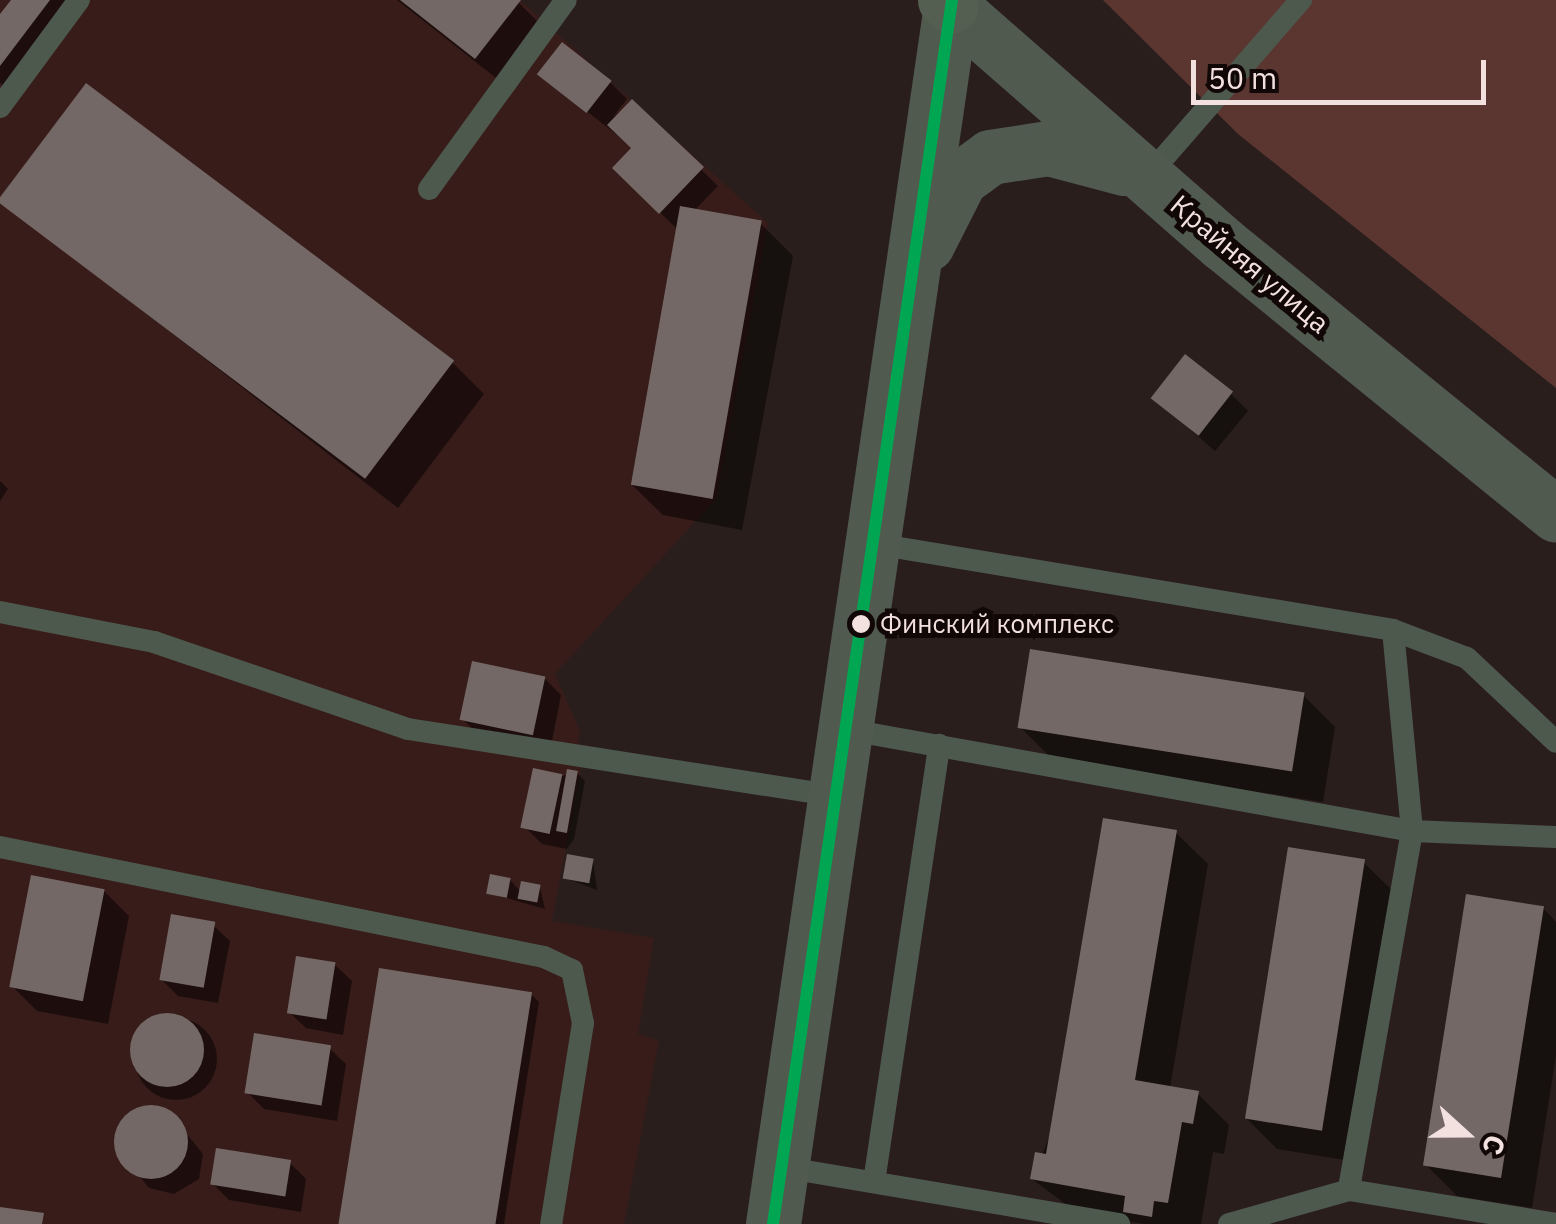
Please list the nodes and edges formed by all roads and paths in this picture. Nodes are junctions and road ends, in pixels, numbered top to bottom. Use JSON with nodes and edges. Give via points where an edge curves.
{"nodes":[{"id":1,"x":80,"y":0,"type":"edge"},
{"id":2,"x":566,"y":0,"type":"edge"},
{"id":3,"x":1301,"y":0,"type":"edge"},
{"id":4,"x":949,"y":2,"type":"edge"},
{"id":5,"x":0,"y":106,"type":"edge"},
{"id":6,"x":1147,"y":177,"type":"junction"},
{"id":7,"x":429,"y":189,"type":"dead end"},
{"id":8,"x":904,"y":308,"type":"junction"},
{"id":9,"x":1550,"y":499,"type":"edge"},
{"id":10,"x":870,"y":543,"type":"junction"},
{"id":11,"x":0,"y":612,"type":"edge"},
{"id":12,"x":1392,"y":630,"type":"junction"},
{"id":13,"x":841,"y":729,"type":"junction"},
{"id":14,"x":1556,"y":742,"type":"edge"},
{"id":15,"x":939,"y":745,"type":"junction"},
{"id":16,"x":831,"y":796,"type":"junction"},
{"id":17,"x":1412,"y":830,"type":"junction"},
{"id":18,"x":1556,"y":838,"type":"edge"},
{"id":19,"x":0,"y":847,"type":"edge"},
{"id":20,"x":779,"y":1167,"type":"junction"},
{"id":21,"x":874,"y":1182,"type":"junction"},
{"id":22,"x":1349,"y":1190,"type":"junction"},
{"id":23,"x":550,"y":1224,"type":"edge"},
{"id":24,"x":773,"y":1224,"type":"edge"},
{"id":25,"x":1120,"y":1224,"type":"edge"},
{"id":26,"x":1229,"y":1224,"type":"edge"},
{"id":27,"x":1556,"y":1224,"type":"edge"}],
"edges":[{"from":1,"to":5,"type":"lane"},
{"from":2,"to":7,"type":"lane"},
{"from":3,"to":6,"type":"lane"},
{"from":4,"to":6,"type":"street","name":"Крайняя улица"},
{"from":4,"to":8,"type":"street"},
{"from":6,"to":8,"type":"street","via":[[1048,148],[990,157],[949,197]]},
{"from":6,"to":9,"type":"street","name":"Крайняя улица"},
{"from":8,"to":10,"type":"street"},
{"from":10,"to":12,"type":"lane"},
{"from":10,"to":13,"type":"street"},
{"from":11,"to":16,"type":"lane","via":[[154,642],[408,729]]},
{"from":12,"to":14,"type":"lane","via":[[1467,658]]},
{"from":12,"to":17,"type":"lane"},
{"from":13,"to":15,"type":"lane"},
{"from":13,"to":16,"type":"street"},
{"from":15,"to":17,"type":"lane"},
{"from":15,"to":21,"type":"lane"},
{"from":16,"to":20,"type":"street"},
{"from":17,"to":18,"type":"lane"},
{"from":17,"to":22,"type":"lane"},
{"from":19,"to":23,"type":"lane","via":[[544,956],[572,970],[583,1023]]},
{"from":20,"to":21,"type":"lane"},
{"from":20,"to":24,"type":"street"},
{"from":21,"to":25,"type":"lane"},
{"from":22,"to":26,"type":"lane"},
{"from":22,"to":27,"type":"lane"}]}
